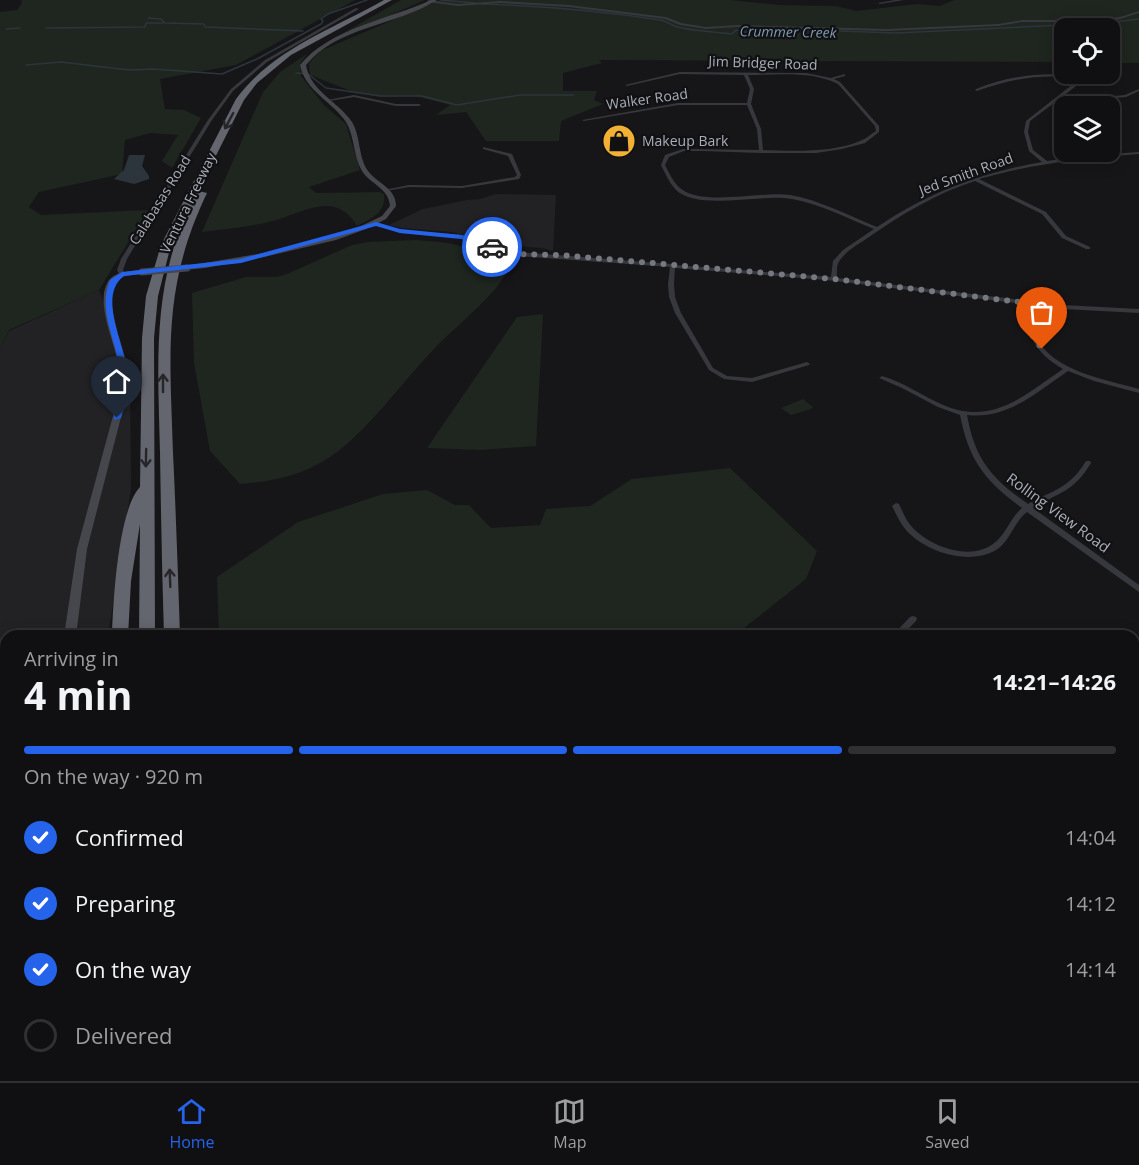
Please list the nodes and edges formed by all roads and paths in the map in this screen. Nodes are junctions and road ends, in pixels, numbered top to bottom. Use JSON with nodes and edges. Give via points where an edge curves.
{"nodes":[{"id":1,"x":389,"y":0,"type":"edge"},
{"id":2,"x":398,"y":0,"type":"edge"},
{"id":3,"x":902,"y":0,"type":"edge"},
{"id":4,"x":431,"y":1,"type":"edge"},
{"id":5,"x":880,"y":3,"type":"dead end"},
{"id":6,"x":357,"y":9,"type":"dead end"},
{"id":7,"x":1139,"y":12,"type":"edge"},
{"id":8,"x":746,"y":74,"type":"junction"},
{"id":9,"x":844,"y":75,"type":"dead end"},
{"id":10,"x":1054,"y":75,"type":"edge"},
{"id":11,"x":831,"y":79,"type":"junction"},
{"id":12,"x":1074,"y":84,"type":"edge"},
{"id":13,"x":627,"y":85,"type":"dead end"},
{"id":14,"x":977,"y":90,"type":"dead end"},
{"id":15,"x":1139,"y":90,"type":"edge"},
{"id":16,"x":329,"y":100,"type":"junction"},
{"id":17,"x":1053,"y":102,"type":"junction"},
{"id":18,"x":749,"y":104,"type":"junction"},
{"id":19,"x":419,"y":105,"type":"dead end"},
{"id":20,"x":584,"y":120,"type":"dead end"},
{"id":21,"x":485,"y":148,"type":"dead end"},
{"id":22,"x":761,"y":152,"type":"junction"},
{"id":23,"x":1139,"y":153,"type":"edge"},
{"id":24,"x":1045,"y":162,"type":"junction"},
{"id":25,"x":977,"y":180,"type":"junction"},
{"id":26,"x":386,"y":190,"type":"junction"},
{"id":27,"x":376,"y":224,"type":"junction"},
{"id":28,"x":878,"y":229,"type":"junction"},
{"id":29,"x":1088,"y":248,"type":"dead end"},
{"id":30,"x":674,"y":265,"type":"junction"},
{"id":31,"x":122,"y":274,"type":"junction"},
{"id":32,"x":834,"y":279,"type":"junction"},
{"id":33,"x":1027,"y":303,"type":"junction"},
{"id":34,"x":1139,"y":311,"type":"edge"},
{"id":35,"x":807,"y":364,"type":"dead end"},
{"id":36,"x":1068,"y":368,"type":"junction"},
{"id":37,"x":882,"y":378,"type":"dead end"},
{"id":38,"x":1139,"y":391,"type":"edge"},
{"id":39,"x":963,"y":414,"type":"junction"},
{"id":40,"x":1088,"y":463,"type":"dead end"},
{"id":41,"x":146,"y":488,"type":"junction"},
{"id":42,"x":896,"y":506,"type":"dead end"},
{"id":43,"x":1027,"y":508,"type":"junction"},
{"id":44,"x":1139,"y":589,"type":"edge"},
{"id":45,"x":913,"y":619,"type":"dead end"},
{"id":46,"x":71,"y":630,"type":"edge"},
{"id":47,"x":120,"y":630,"type":"edge"},
{"id":48,"x":147,"y":630,"type":"edge"},
{"id":49,"x":172,"y":630,"type":"edge"},
{"id":50,"x":902,"y":630,"type":"edge"}],
"edges":[{"from":1,"to":41,"type":"highway","name":"Ventura Freeway","one_way":true,"via":[[293,51],[253,81],[177,218],[158,267],[149,318]]},
{"from":49,"to":2,"type":"highway","name":"Ventura Freeway","one_way":true,"via":[[163,336],[167,290],[183,231],[252,95],[267,77],[299,54]]},
{"from":3,"to":5,"type":"street"},
{"from":4,"to":7,"type":"street","via":[[604,10],[706,28],[855,31],[1093,21]]},
{"from":4,"to":16,"type":"main road","via":[[323,46],[306,60],[304,74]]},
{"from":6,"to":31,"type":"street","name":"Calabasas Road","via":[[266,61],[232,90],[124,259]]},
{"from":8,"to":11,"type":"street","name":"Jim Bridger Road","via":[[806,74]]},
{"from":8,"to":13,"type":"street","name":"Jim Bridger Road","via":[[674,74]]},
{"from":8,"to":18,"type":"street","via":[[753,91]]},
{"from":9,"to":11,"type":"street"},
{"from":10,"to":14,"type":"street","via":[[996,83]]},
{"from":11,"to":22,"type":"street","name":"Jim Bridger Road","via":[[844,87],[874,121],[878,131],[874,136],[861,143],[816,152]]},
{"from":12,"to":17,"type":"street"},
{"from":15,"to":17,"type":"street","via":[[1114,98]]},
{"from":16,"to":19,"type":"street","via":[[354,96],[396,105]]},
{"from":16,"to":26,"type":"main road","via":[[350,123],[365,172]]},
{"from":17,"to":24,"type":"street","via":[[1026,126],[1031,151]]},
{"from":18,"to":20,"type":"street","name":"Walker Road","via":[[678,104]]},
{"from":18,"to":22,"type":"street","via":[[759,129]]},
{"from":21,"to":26,"type":"street","via":[[510,155],[517,178],[462,187]]},
{"from":22,"to":28,"type":"street","name":"Jim Bridger Road","via":[[683,150],[667,156],[663,165],[678,189],[692,196],[711,199],[780,195]]},
{"from":23,"to":24,"type":"street","name":"Jed Smith Road"},
{"from":24,"to":25,"type":"street","name":"Jed Smith Road"},
{"from":25,"to":28,"type":"street","name":"Jed Smith Road","via":[[919,203]]},
{"from":25,"to":29,"type":"street","via":[[1035,208],[1064,237]]},
{"from":26,"to":27,"type":"main road","via":[[393,209]]},
{"from":27,"to":30,"type":"street","via":[[400,231],[462,237],[518,254]]},
{"from":27,"to":31,"type":"main road","bridge":true,"via":[[257,257]]},
{"from":28,"to":32,"type":"street","name":"Jed Smith Road","via":[[838,257]]},
{"from":30,"to":32,"type":"street"},
{"from":30,"to":35,"type":"street","via":[[670,284],[678,313],[711,369],[726,378],[752,380]]},
{"from":31,"to":46,"type":"main road","name":"Calabasas Road","via":[[111,284],[108,305],[123,368],[124,390],[82,549]]},
{"from":32,"to":33,"type":"street"},
{"from":33,"to":34,"type":"street"},
{"from":33,"to":36,"type":"street","via":[[1036,342]]},
{"from":36,"to":38,"type":"street"},
{"from":36,"to":39,"type":"street","via":[[996,414]]},
{"from":37,"to":39,"type":"street"},
{"from":39,"to":43,"type":"street","name":"Rolling View Road","via":[[966,432],[989,478]]},
{"from":40,"to":43,"type":"street","via":[[1072,485]]},
{"from":41,"to":47,"type":"highway","via":[[135,510]]},
{"from":41,"to":48,"type":"highway","name":"Ventura Freeway"},
{"from":42,"to":43,"type":"street","via":[[910,530],[929,544],[969,554],[996,547]]},
{"from":43,"to":44,"type":"street","name":"Rolling View Road"},
{"from":45,"to":50,"type":"street"}]}
